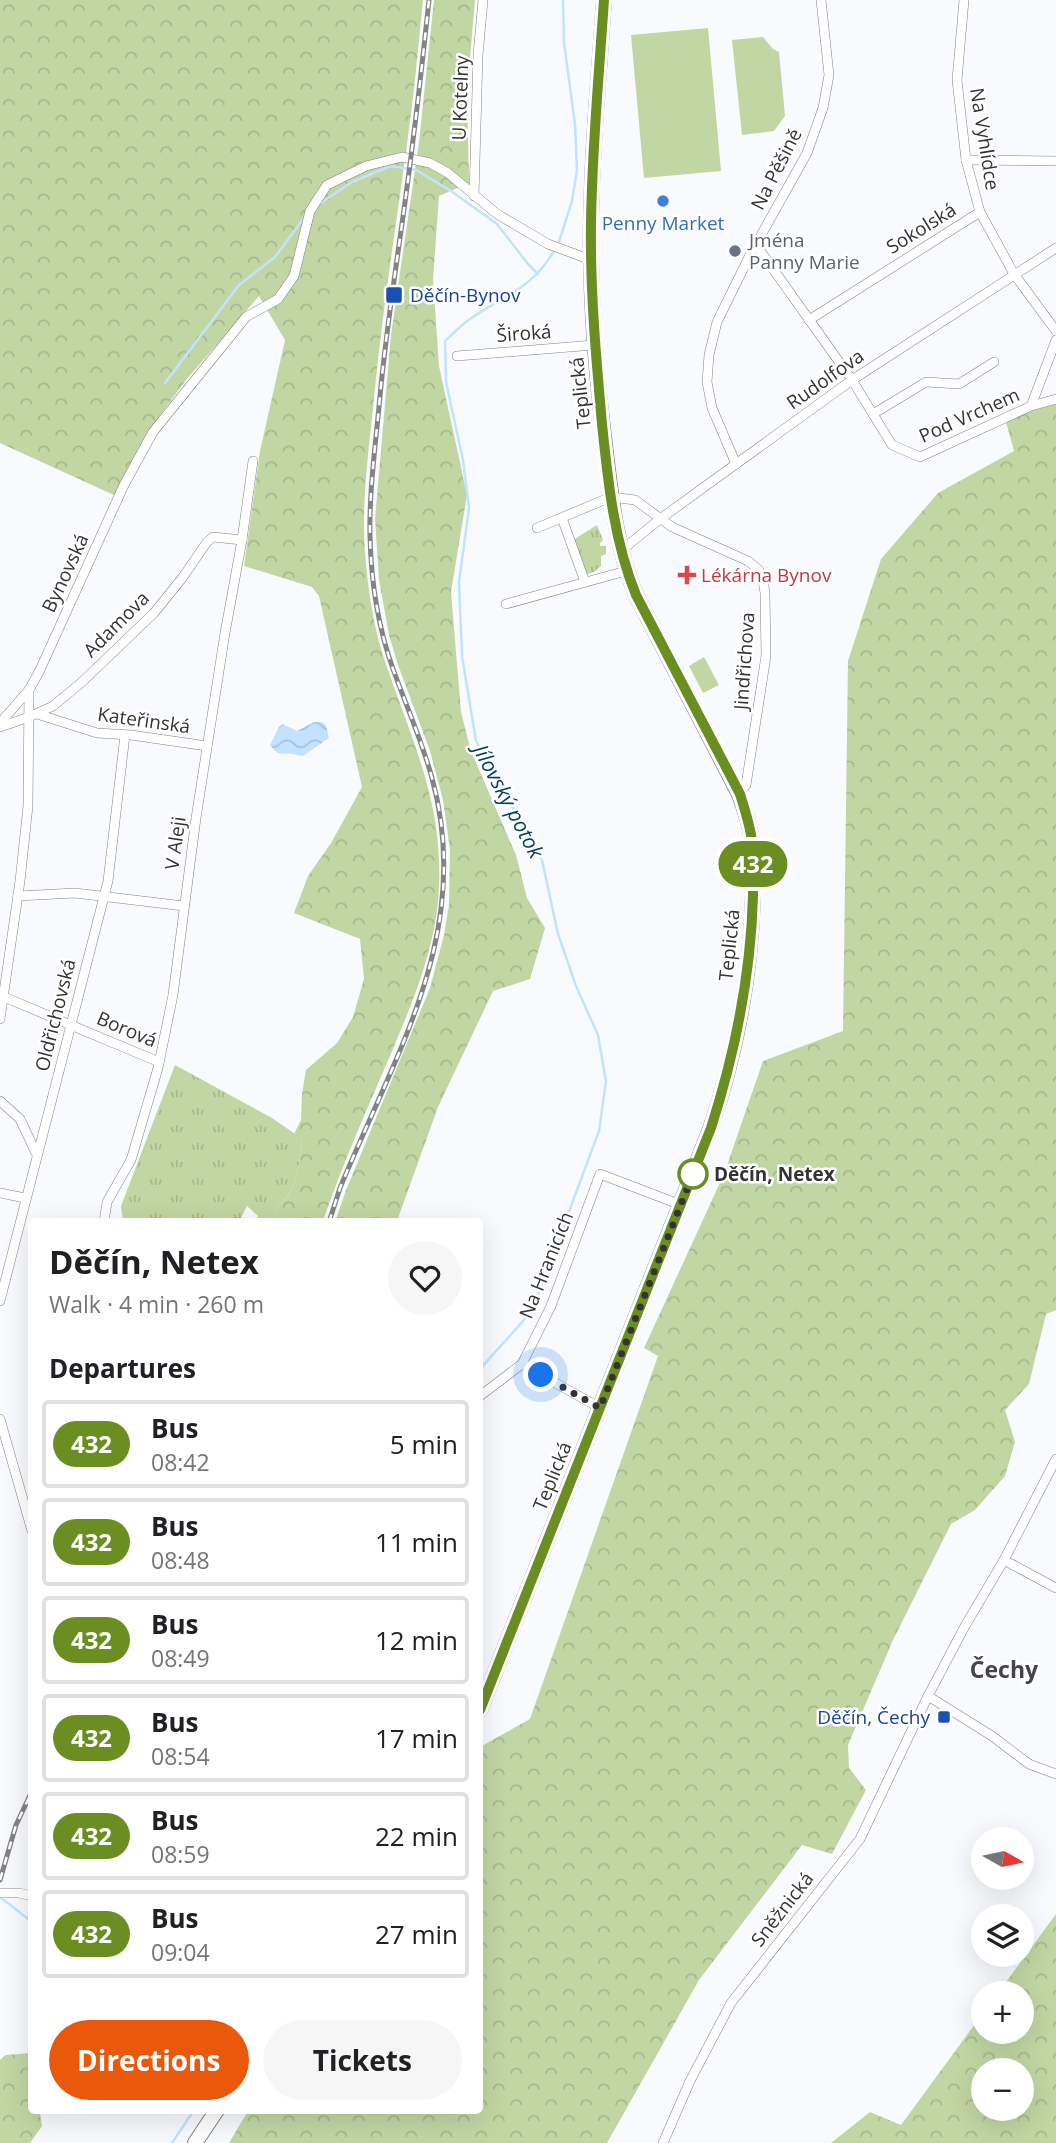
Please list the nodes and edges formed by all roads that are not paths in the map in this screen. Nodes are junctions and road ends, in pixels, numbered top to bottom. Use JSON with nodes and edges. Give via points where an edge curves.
{"nodes":[{"id":1,"x":483,"y":0,"type":"edge"},
{"id":2,"x":604,"y":0,"type":"edge"},
{"id":3,"x":821,"y":0,"type":"edge"},
{"id":4,"x":964,"y":0,"type":"edge"},
{"id":5,"x":966,"y":160,"type":"junction"},
{"id":6,"x":1056,"y":160,"type":"edge"},
{"id":7,"x":474,"y":196,"type":"junction"},
{"id":8,"x":980,"y":212,"type":"junction"},
{"id":9,"x":756,"y":245,"type":"junction"},
{"id":10,"x":1056,"y":248,"type":"edge"},
{"id":11,"x":591,"y":260,"type":"junction"},
{"id":12,"x":1014,"y":274,"type":"junction"},
{"id":13,"x":809,"y":320,"type":"junction"},
{"id":14,"x":1056,"y":331,"type":"edge"},
{"id":15,"x":1056,"y":340,"type":"edge"},
{"id":16,"x":594,"y":345,"type":"junction"},
{"id":17,"x":457,"y":356,"type":"dead end"},
{"id":18,"x":994,"y":362,"type":"dead end"},
{"id":19,"x":852,"y":380,"type":"junction"},
{"id":20,"x":1056,"y":399,"type":"edge"},
{"id":21,"x":1031,"y":406,"type":"junction"},
{"id":22,"x":873,"y":414,"type":"junction"},
{"id":23,"x":253,"y":461,"type":"dead end"},
{"id":24,"x":736,"y":464,"type":"junction"},
{"id":25,"x":611,"y":497,"type":"junction"},
{"id":26,"x":562,"y":519,"type":"junction"},
{"id":27,"x":660,"y":519,"type":"junction"},
{"id":28,"x":537,"y":528,"type":"dead end"},
{"id":29,"x":242,"y":540,"type":"junction"},
{"id":30,"x":622,"y":551,"type":"junction"},
{"id":31,"x":626,"y":571,"type":"junction"},
{"id":32,"x":585,"y":582,"type":"junction"},
{"id":33,"x":506,"y":604,"type":"dead end"},
{"id":34,"x":29,"y":690,"type":"junction"},
{"id":35,"x":33,"y":715,"type":"junction"},
{"id":36,"x":0,"y":725,"type":"edge"},
{"id":37,"x":125,"y":735,"type":"junction"},
{"id":38,"x":207,"y":746,"type":"junction"},
{"id":39,"x":740,"y":794,"type":"junction"},
{"id":40,"x":18,"y":896,"type":"junction"},
{"id":41,"x":104,"y":897,"type":"junction"},
{"id":42,"x":184,"y":906,"type":"junction"},
{"id":43,"x":4,"y":997,"type":"junction"},
{"id":44,"x":0,"y":1019,"type":"edge"},
{"id":45,"x":72,"y":1025,"type":"junction"},
{"id":46,"x":159,"y":1062,"type":"junction"},
{"id":47,"x":0,"y":1101,"type":"edge"},
{"id":48,"x":37,"y":1153,"type":"junction"},
{"id":49,"x":0,"y":1193,"type":"edge"},
{"id":50,"x":25,"y":1198,"type":"junction"},
{"id":51,"x":681,"y":1205,"type":"junction"},
{"id":52,"x":105,"y":1218,"type":"edge"},
{"id":53,"x":20,"y":1220,"type":"junction"},
{"id":54,"x":28,"y":1222,"type":"edge"},
{"id":55,"x":0,"y":1250,"type":"edge"},
{"id":56,"x":11,"y":1251,"type":"junction"},
{"id":57,"x":0,"y":1301,"type":"edge"},
{"id":58,"x":522,"y":1364,"type":"junction"},
{"id":59,"x":483,"y":1394,"type":"edge"},
{"id":60,"x":600,"y":1408,"type":"junction"},
{"id":61,"x":0,"y":1419,"type":"edge"},
{"id":62,"x":1056,"y":1459,"type":"edge"},
{"id":63,"x":28,"y":1517,"type":"edge"},
{"id":64,"x":1004,"y":1560,"type":"junction"},
{"id":65,"x":1056,"y":1588,"type":"edge"},
{"id":66,"x":928,"y":1696,"type":"junction"},
{"id":67,"x":483,"y":1702,"type":"edge"},
{"id":68,"x":1056,"y":1774,"type":"edge"},
{"id":69,"x":0,"y":1893,"type":"edge"},
{"id":70,"x":28,"y":1895,"type":"edge"},
{"id":71,"x":214,"y":2114,"type":"edge"},
{"id":72,"x":195,"y":2143,"type":"edge"},
{"id":73,"x":663,"y":2143,"type":"edge"}],
"edges":[{"from":1,"to":7,"type":"street","name":"U Kotelny"},
{"from":2,"to":11,"type":"main road","name":"Teplická"},
{"from":3,"to":9,"type":"street","name":"Na Pěšině","via":[[829,75],[824,108],[807,153]]},
{"from":4,"to":5,"type":"street","name":"Na Vyhlídce","via":[[957,80]]},
{"from":5,"to":6,"type":"street"},
{"from":5,"to":8,"type":"street","name":"Na Vyhlídce"},
{"from":7,"to":11,"type":"street","via":[[548,244]]},
{"from":7,"to":34,"type":"street","name":"Bynovská","via":[[430,163],[402,157],[366,166],[327,186],[310,211],[294,275],[278,299],[246,317],[153,432]]},
{"from":8,"to":12,"type":"street","name":"Na Vyhlídce"},
{"from":8,"to":13,"type":"street","name":"Sokolská"},
{"from":9,"to":13,"type":"street","name":"Pod Vrchem"},
{"from":9,"to":24,"type":"street","name":"Na Pěšině","via":[[717,321],[709,355],[707,382],[712,408]]},
{"from":10,"to":12,"type":"street","name":"Rudolfova"},
{"from":11,"to":16,"type":"main road","name":"Teplická"},
{"from":12,"to":14,"type":"street","name":"Na Vyhlídce"},
{"from":12,"to":19,"type":"street","name":"Rudolfova"},
{"from":13,"to":19,"type":"street","name":"Pod Vrchem"},
{"from":15,"to":21,"type":"street"},
{"from":16,"to":17,"type":"street","name":"Široká"},
{"from":16,"to":25,"type":"main road","name":"Teplická"},
{"from":18,"to":22,"type":"street","name":"Pod Vrchem","via":[[958,384],[926,382]]},
{"from":19,"to":22,"type":"street","name":"Pod Vrchem"},
{"from":19,"to":24,"type":"street","name":"Rudolfova"},
{"from":20,"to":21,"type":"street","name":"Pod Vrchem"},
{"from":21,"to":22,"type":"street","name":"Pod Vrchem","via":[[920,457],[892,445]]},
{"from":23,"to":29,"type":"street","name":"V Aleji"},
{"from":24,"to":27,"type":"street","name":"Rudolfova"},
{"from":25,"to":26,"type":"street"},
{"from":25,"to":27,"type":"street","name":"Jindřichova","via":[[635,500]]},
{"from":25,"to":30,"type":"main road","name":"Teplická"},
{"from":26,"to":28,"type":"street"},
{"from":26,"to":32,"type":"street"},
{"from":27,"to":30,"type":"street","name":"Rudolfova"},
{"from":27,"to":39,"type":"street","name":"Jindřichova","via":[[754,564],[763,580],[766,656],[747,785]]},
{"from":29,"to":35,"type":"street","name":"Adamova","via":[[213,537],[207,542],[134,634],[82,682]]},
{"from":29,"to":38,"type":"street","name":"V Aleji"},
{"from":30,"to":31,"type":"main road","name":"Teplická"},
{"from":31,"to":32,"type":"street"},
{"from":31,"to":39,"type":"main road","name":"Teplická"},
{"from":32,"to":33,"type":"street"},
{"from":34,"to":35,"type":"street"},
{"from":34,"to":36,"type":"street","name":"Bynovská"},
{"from":35,"to":36,"type":"street","name":"Adamova"},
{"from":35,"to":37,"type":"street","name":"Kateřinská","via":[[97,733]]},
{"from":35,"to":40,"type":"street"},
{"from":37,"to":38,"type":"street","name":"Kateřinská"},
{"from":37,"to":41,"type":"street","name":"Oldřichovská"},
{"from":38,"to":42,"type":"street","name":"V Aleji"},
{"from":39,"to":51,"type":"main road","name":"Teplická","via":[[752,843],[748,967],[722,1096]]},
{"from":40,"to":41,"type":"street","via":[[75,893]]},
{"from":40,"to":43,"type":"street"},
{"from":41,"to":42,"type":"street"},
{"from":41,"to":45,"type":"street","name":"Oldřichovská"},
{"from":42,"to":46,"type":"street","name":"V Aleji"},
{"from":43,"to":44,"type":"street"},
{"from":43,"to":45,"type":"street","name":"Borová"},
{"from":45,"to":46,"type":"street","name":"Borová"},
{"from":45,"to":48,"type":"street","name":"Oldřichovská"},
{"from":46,"to":52,"type":"street","name":"V Aleji","via":[[131,1160],[107,1202]]},
{"from":47,"to":48,"type":"street","via":[[20,1119]]},
{"from":48,"to":50,"type":"street","name":"Oldřichovská"},
{"from":49,"to":50,"type":"street"},
{"from":50,"to":53,"type":"street","name":"Oldřichovská"},
{"from":51,"to":58,"type":"street","name":"Na Hranicích","via":[[600,1174],[551,1306]]},
{"from":51,"to":60,"type":"main road","name":"Teplická"},
{"from":53,"to":54,"type":"street"},
{"from":53,"to":56,"type":"street","name":"Oldřichovská"},
{"from":55,"to":56,"type":"street"},
{"from":56,"to":57,"type":"street","name":"Oldřichovská"},
{"from":58,"to":59,"type":"street"},
{"from":58,"to":60,"type":"street"},
{"from":60,"to":67,"type":"main road","name":"Teplická"},
{"from":61,"to":63,"type":"street"},
{"from":62,"to":64,"type":"street","name":"Sněžnická"},
{"from":64,"to":65,"type":"street"},
{"from":64,"to":66,"type":"street","name":"Sněžnická"},
{"from":66,"to":68,"type":"street","via":[[1029,1764]]},
{"from":66,"to":73,"type":"street","name":"Sněžnická","via":[[860,1839],[731,2003]]},
{"from":69,"to":70,"type":"street"},
{"from":71,"to":72,"type":"main road"}]}
